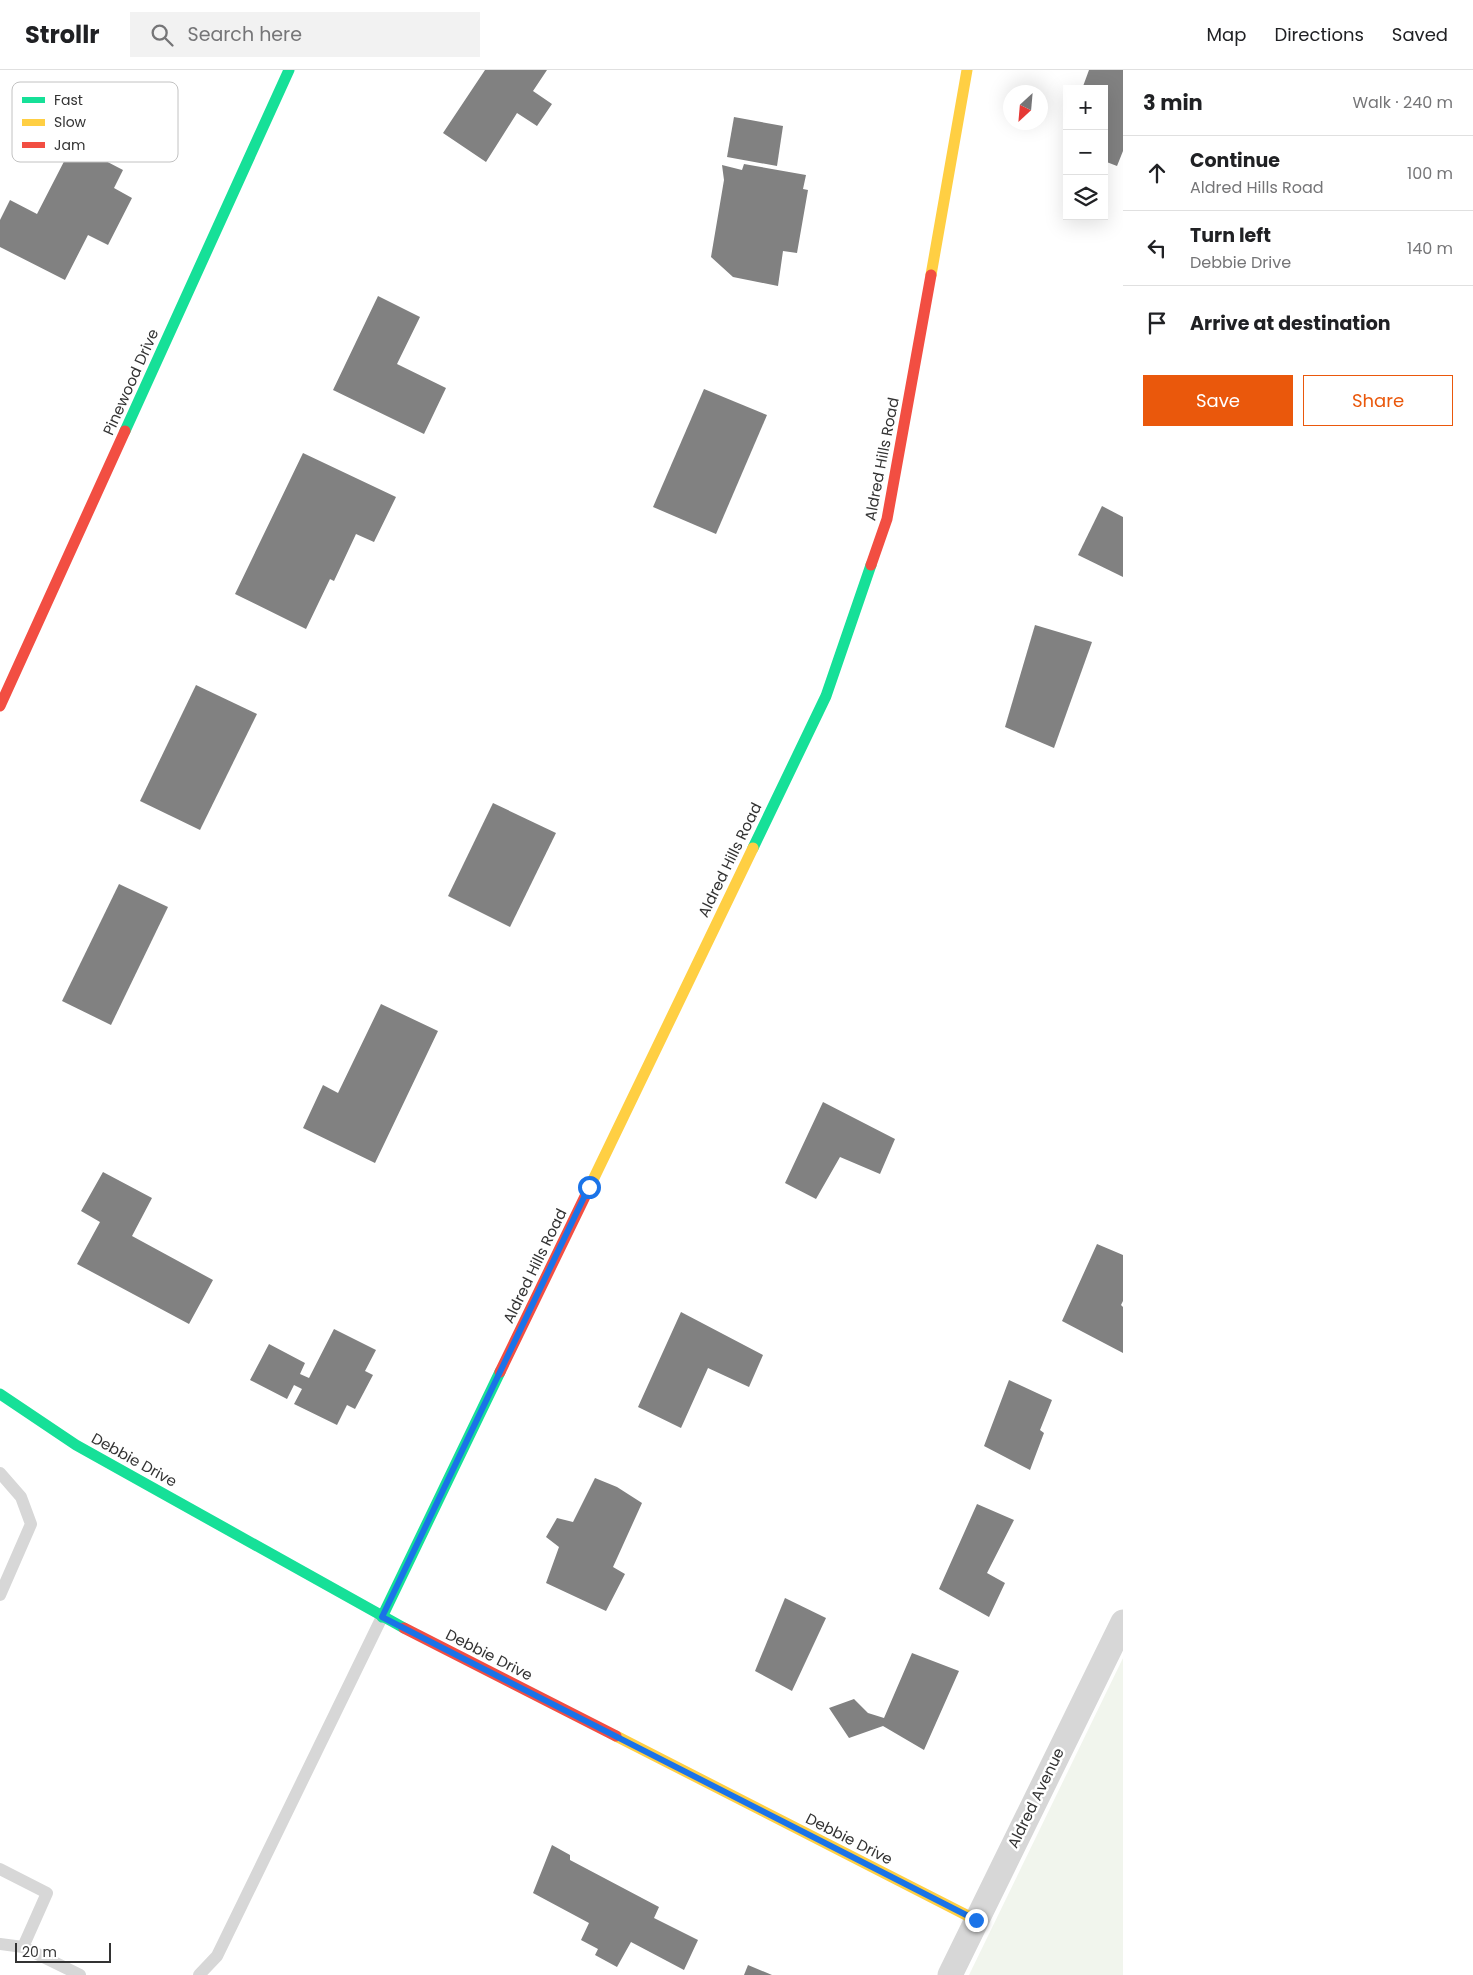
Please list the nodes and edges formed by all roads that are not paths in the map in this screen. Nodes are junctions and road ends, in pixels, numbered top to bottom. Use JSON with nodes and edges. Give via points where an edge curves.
{"nodes":[{"id":1,"x":289,"y":70,"type":"edge"},
{"id":2,"x":967,"y":70,"type":"edge"},
{"id":3,"x":0,"y":706,"type":"edge"},
{"id":4,"x":0,"y":1394,"type":"edge"},
{"id":5,"x":0,"y":1473,"type":"edge"},
{"id":6,"x":0,"y":1595,"type":"edge"},
{"id":7,"x":382,"y":1617,"type":"junction"},
{"id":8,"x":1123,"y":1622,"type":"edge"},
{"id":9,"x":0,"y":1869,"type":"edge"},
{"id":10,"x":976,"y":1920,"type":"junction"},
{"id":11,"x":0,"y":1944,"type":"edge"},
{"id":12,"x":23,"y":1947,"type":"junction"},
{"id":13,"x":80,"y":1975,"type":"edge"},
{"id":14,"x":198,"y":1975,"type":"edge"},
{"id":15,"x":950,"y":1975,"type":"edge"}],
"edges":[{"from":1,"to":3,"type":"street","name":"Pinewood Drive"},
{"from":2,"to":7,"type":"street","name":"Aldred Hills Road","via":[[887,519],[826,696]]},
{"from":4,"to":7,"type":"street","name":"Debbie Drive","via":[[76,1445]]},
{"from":5,"to":6,"type":"lane","via":[[21,1497],[31,1524]]},
{"from":7,"to":10,"type":"street","name":"Debbie Drive"},
{"from":7,"to":14,"type":"lane","via":[[217,1956]]},
{"from":8,"to":10,"type":"street","name":"Aldred Avenue"},
{"from":9,"to":12,"type":"lane","via":[[47,1893]]},
{"from":10,"to":15,"type":"street","name":"Aldred Avenue"},
{"from":11,"to":12,"type":"lane"},
{"from":12,"to":13,"type":"lane"}]}
